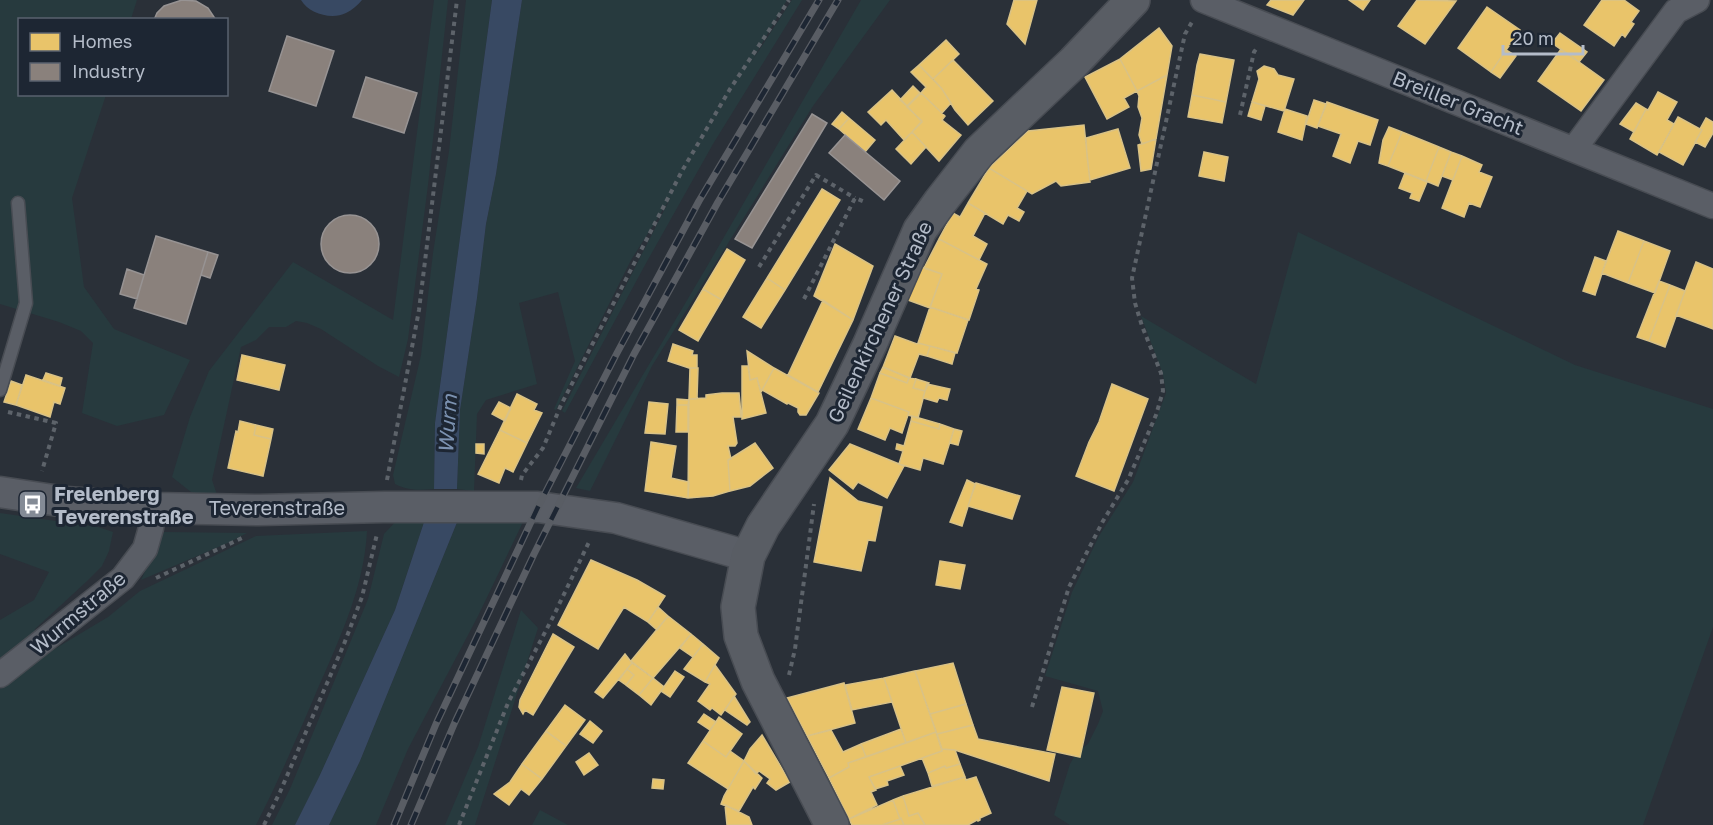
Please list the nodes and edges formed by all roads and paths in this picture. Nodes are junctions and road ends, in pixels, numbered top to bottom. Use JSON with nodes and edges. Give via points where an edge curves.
{"nodes":[{"id":1,"x":457,"y":0,"type":"edge"},
{"id":2,"x":789,"y":0,"type":"edge"},
{"id":3,"x":1132,"y":0,"type":"edge"},
{"id":4,"x":1203,"y":0,"type":"edge"},
{"id":5,"x":1697,"y":0,"type":"edge"},
{"id":6,"x":1269,"y":27,"type":"junction"},
{"id":7,"x":1240,"y":115,"type":"dead end"},
{"id":8,"x":1574,"y":149,"type":"junction"},
{"id":9,"x":855,"y":198,"type":"junction"},
{"id":10,"x":865,"y":202,"type":"dead end"},
{"id":11,"x":18,"y":203,"type":"dead end"},
{"id":12,"x":1713,"y":206,"type":"edge"},
{"id":13,"x":759,"y":267,"type":"dead end"},
{"id":14,"x":804,"y":299,"type":"dead end"},
{"id":15,"x":0,"y":390,"type":"edge"},
{"id":16,"x":8,"y":412,"type":"dead end"},
{"id":17,"x":796,"y":479,"type":"junction"},
{"id":18,"x":0,"y":492,"type":"edge"},
{"id":19,"x":35,"y":497,"type":"junction"},
{"id":20,"x":516,"y":507,"type":"junction"},
{"id":21,"x":154,"y":508,"type":"junction"},
{"id":22,"x":601,"y":517,"type":"junction"},
{"id":23,"x":381,"y":520,"type":"junction"},
{"id":24,"x":251,"y":534,"type":"dead end"},
{"id":25,"x":748,"y":556,"type":"junction"},
{"id":26,"x":123,"y":578,"type":"junction"},
{"id":27,"x":795,"y":649,"type":"dead end"},
{"id":28,"x":0,"y":675,"type":"edge"},
{"id":29,"x":1032,"y":707,"type":"dead end"},
{"id":30,"x":264,"y":825,"type":"edge"},
{"id":31,"x":459,"y":825,"type":"edge"},
{"id":32,"x":832,"y":825,"type":"edge"}],
"edges":[{"from":1,"to":23,"type":"path","via":[[420,310]]},
{"from":2,"to":20,"type":"path","via":[[682,171],[561,405],[543,448],[522,476]]},
{"from":3,"to":17,"type":"main road","name":"Geilenkirchener Straße","via":[[1074,62],[979,152],[920,230],[832,424]]},
{"from":4,"to":6,"type":"street","name":"Breiller Gracht"},
{"from":4,"to":29,"type":"path","via":[[1185,34],[1132,278],[1135,303],[1161,373],[1163,391],[1128,480],[1069,587]]},
{"from":5,"to":8,"type":"street","via":[[1676,11]]},
{"from":6,"to":7,"type":"path","via":[[1254,52]]},
{"from":6,"to":8,"type":"street","name":"Breiller Gracht"},
{"from":8,"to":12,"type":"street","name":"Breiller Gracht"},
{"from":9,"to":10,"type":"path"},
{"from":9,"to":13,"type":"path","via":[[816,175]]},
{"from":9,"to":14,"type":"path"},
{"from":11,"to":15,"type":"lane","via":[[26,303]]},
{"from":16,"to":19,"type":"path","via":[[56,423]]},
{"from":17,"to":25,"type":"main road","name":"Geilenkirchener Straße","via":[[763,526]]},
{"from":17,"to":27,"type":"path","via":[[814,506]]},
{"from":18,"to":19,"type":"street","name":"Teverenstraße"},
{"from":19,"to":21,"type":"street","name":"Teverenstraße"},
{"from":20,"to":22,"type":"street","name":"Teverenstraße"},
{"from":20,"to":23,"type":"street","name":"Teverenstraße"},
{"from":21,"to":23,"type":"street","name":"Teverenstraße","via":[[259,510]]},
{"from":21,"to":26,"type":"street","name":"Wurmstraße","via":[[145,549]]},
{"from":22,"to":25,"type":"street"},
{"from":22,"to":31,"type":"path","via":[[508,703]]},
{"from":23,"to":30,"type":"path","via":[[362,597],[344,644]]},
{"from":24,"to":26,"type":"path","via":[[139,586]]},
{"from":25,"to":32,"type":"main road","name":"Geilenkirchener Straße","via":[[738,607],[741,636],[758,681]]},
{"from":26,"to":28,"type":"street","name":"Wurmstraße"}]}
